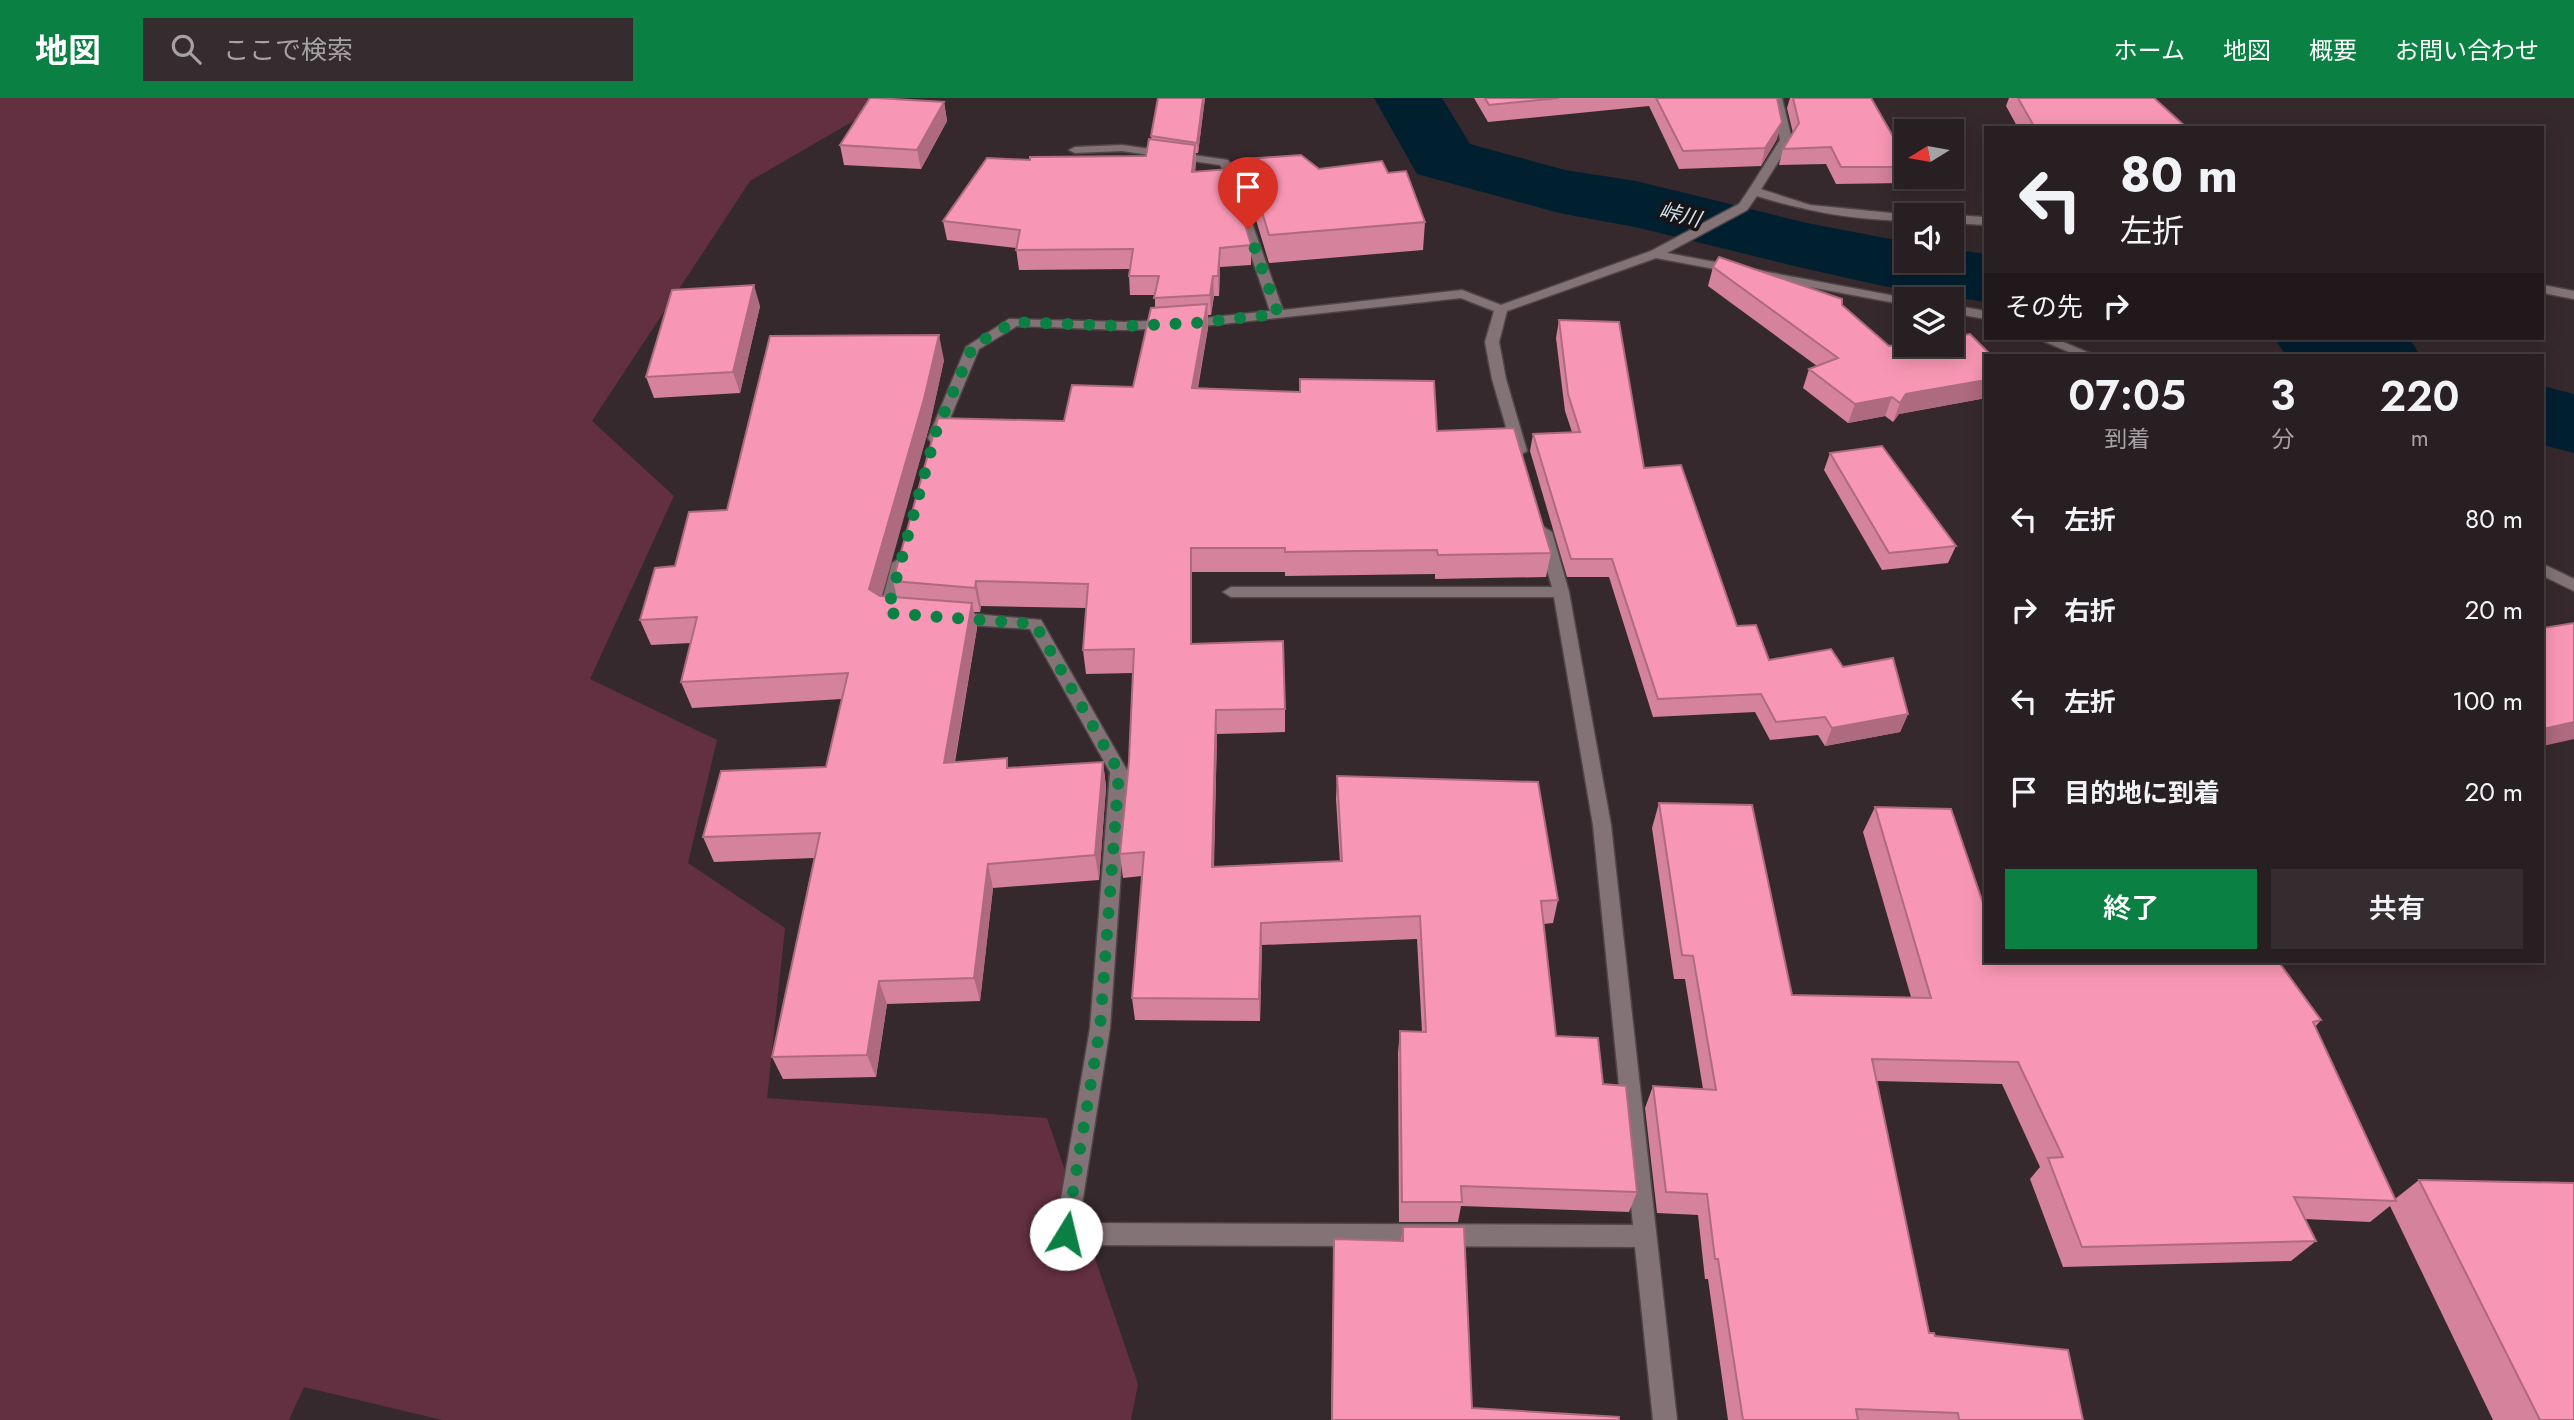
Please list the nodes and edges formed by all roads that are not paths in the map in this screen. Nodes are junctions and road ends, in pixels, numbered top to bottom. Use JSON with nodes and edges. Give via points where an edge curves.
{"nodes":[{"id":1,"x":1777,"y":98,"type":"edge"},
{"id":2,"x":1075,"y":150,"type":"dead end"},
{"id":3,"x":1754,"y":191,"type":"junction"},
{"id":4,"x":1894,"y":216,"type":"edge"},
{"id":5,"x":1964,"y":220,"type":"edge"},
{"id":6,"x":1984,"y":221,"type":"edge"},
{"id":7,"x":1655,"y":254,"type":"junction"},
{"id":8,"x":2544,"y":289,"type":"edge"},
{"id":9,"x":2574,"y":295,"type":"edge"},
{"id":10,"x":1894,"y":299,"type":"edge"},
{"id":11,"x":1501,"y":309,"type":"junction"},
{"id":12,"x":1964,"y":312,"type":"edge"},
{"id":13,"x":1278,"y":314,"type":"junction"},
{"id":14,"x":1984,"y":316,"type":"edge"},
{"id":15,"x":2048,"y":340,"type":"edge"},
{"id":16,"x":2084,"y":354,"type":"edge"},
{"id":17,"x":929,"y":458,"type":"edge"},
{"id":18,"x":1526,"y":472,"type":"edge"},
{"id":19,"x":1538,"y":512,"type":"edge"},
{"id":20,"x":904,"y":548,"type":"edge"},
{"id":21,"x":2544,"y":570,"type":"edge"},
{"id":22,"x":2574,"y":586,"type":"edge"},
{"id":23,"x":1231,"y":592,"type":"dead end"},
{"id":24,"x":1561,"y":592,"type":"junction"},
{"id":25,"x":914,"y":615,"type":"edge"},
{"id":26,"x":941,"y":617,"type":"edge"},
{"id":27,"x":1646,"y":1236,"type":"junction"},
{"id":28,"x":1665,"y":1420,"type":"edge"}],
"edges":[{"from":1,"to":3,"type":"street","via":[[1786,140]]},
{"from":2,"to":13,"type":"street","via":[[1122,148],[1224,163],[1237,181],[1248,229]]},
{"from":3,"to":4,"type":"street","via":[[1808,208]]},
{"from":3,"to":7,"type":"street","via":[[1743,207]]},
{"from":5,"to":6,"type":"street"},
{"from":7,"to":10,"type":"street"},
{"from":7,"to":11,"type":"street"},
{"from":8,"to":9,"type":"street"},
{"from":11,"to":13,"type":"street","via":[[1462,294]]},
{"from":11,"to":18,"type":"street","via":[[1492,342]]},
{"from":12,"to":14,"type":"street"},
{"from":13,"to":17,"type":"street","via":[[1124,326],[1014,322],[973,346]]},
{"from":15,"to":16,"type":"street"},
{"from":19,"to":24,"type":"street"},
{"from":20,"to":25,"type":"street","via":[[887,613]]},
{"from":21,"to":22,"type":"street"},
{"from":23,"to":24,"type":"street"},
{"from":24,"to":27,"type":"street","via":[[1602,824]]},
{"from":26,"to":27,"type":"street","via":[[1035,624],[1119,772],[1100,1028],[1066,1234]]},
{"from":27,"to":28,"type":"street"}]}
